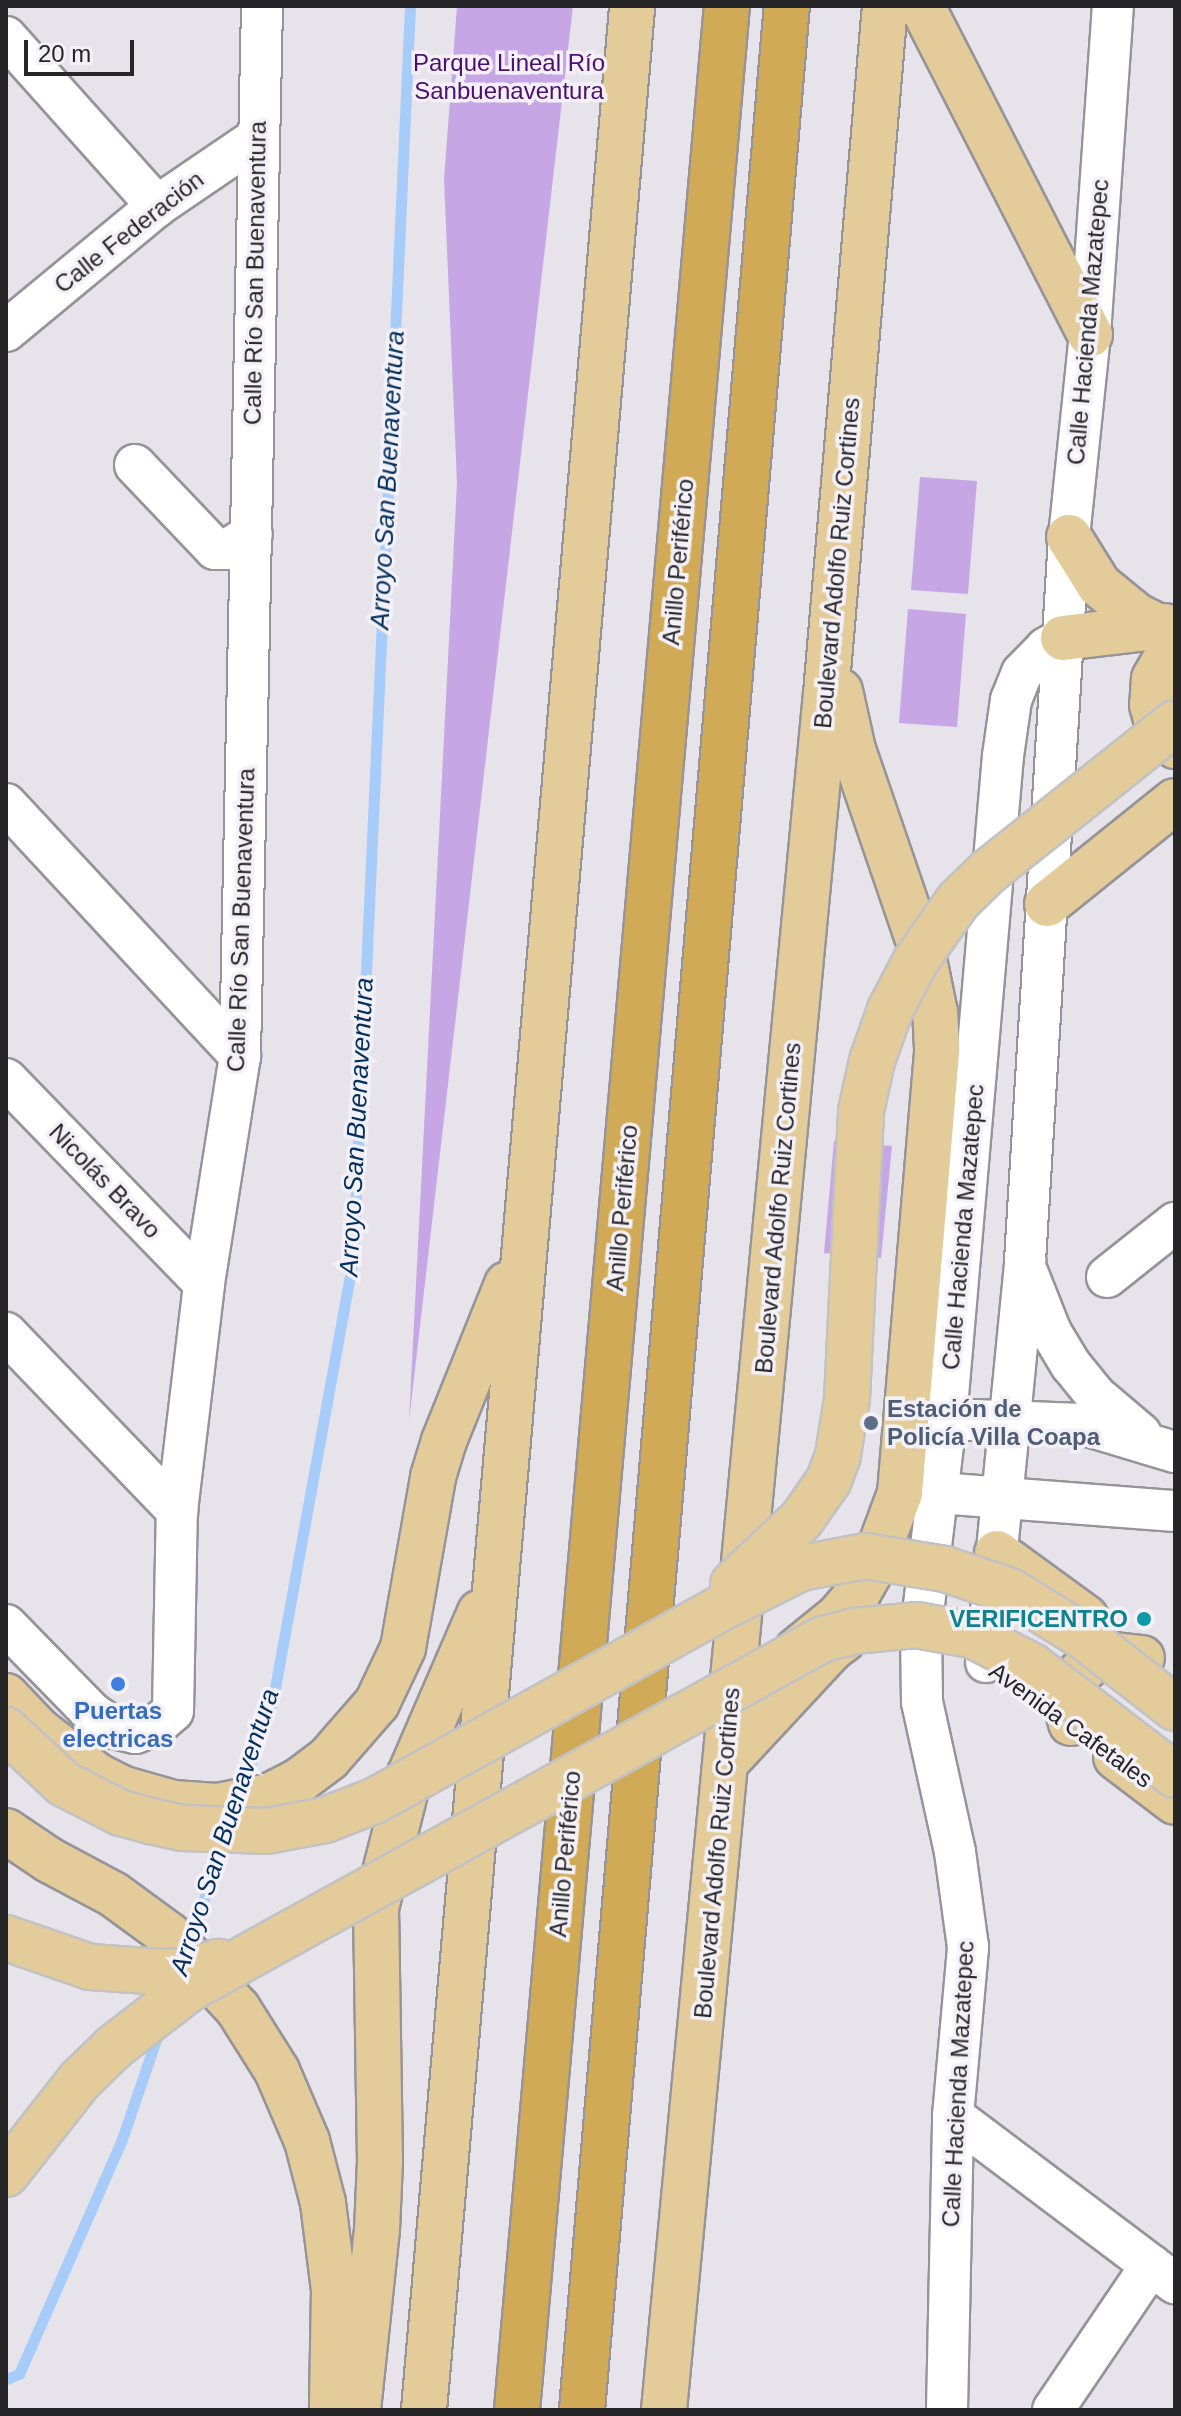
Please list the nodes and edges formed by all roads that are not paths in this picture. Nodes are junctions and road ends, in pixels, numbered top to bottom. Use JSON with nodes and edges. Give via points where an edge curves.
{"nodes":[{"id":1,"x":262,"y":6,"type":"edge"},
{"id":2,"x":632,"y":6,"type":"edge"},
{"id":3,"x":727,"y":6,"type":"edge"},
{"id":4,"x":787,"y":6,"type":"edge"},
{"id":5,"x":885,"y":6,"type":"edge"},
{"id":6,"x":922,"y":6,"type":"edge"},
{"id":7,"x":1113,"y":6,"type":"edge"},
{"id":8,"x":6,"y":37,"type":"edge"},
{"id":9,"x":257,"y":138,"type":"junction"},
{"id":10,"x":157,"y":206,"type":"junction"},
{"id":11,"x":11,"y":316,"type":"edge"},
{"id":12,"x":1090,"y":334,"type":"junction"},
{"id":13,"x":135,"y":465,"type":"dead end"},
{"id":14,"x":252,"y":534,"type":"junction"},
{"id":15,"x":1069,"y":537,"type":"junction"},
{"id":16,"x":837,"y":569,"type":"junction"},
{"id":17,"x":1170,"y":631,"type":"edge"},
{"id":18,"x":1063,"y":638,"type":"junction"},
{"id":19,"x":1175,"y":723,"type":"edge"},
{"id":20,"x":1175,"y":746,"type":"edge"},
{"id":21,"x":1175,"y":801,"type":"edge"},
{"id":22,"x":6,"y":804,"type":"edge"},
{"id":23,"x":1047,"y":904,"type":"junction"},
{"id":24,"x":240,"y":1056,"type":"junction"},
{"id":25,"x":6,"y":1079,"type":"edge"},
{"id":26,"x":1175,"y":1223,"type":"edge"},
{"id":27,"x":524,"y":1242,"type":"junction"},
{"id":28,"x":1025,"y":1261,"type":"junction"},
{"id":29,"x":1107,"y":1277,"type":"dead end"},
{"id":30,"x":204,"y":1283,"type":"junction"},
{"id":31,"x":6,"y":1333,"type":"edge"},
{"id":32,"x":946,"y":1419,"type":"junction"},
{"id":33,"x":1008,"y":1421,"type":"junction"},
{"id":34,"x":1164,"y":1448,"type":"edge"},
{"id":35,"x":939,"y":1493,"type":"junction"},
{"id":36,"x":1001,"y":1499,"type":"junction"},
{"id":37,"x":177,"y":1511,"type":"junction"},
{"id":38,"x":1175,"y":1511,"type":"edge"},
{"id":39,"x":997,"y":1553,"type":"junction"},
{"id":40,"x":494,"y":1581,"type":"junction"},
{"id":41,"x":6,"y":1625,"type":"edge"},
{"id":42,"x":921,"y":1630,"type":"junction"},
{"id":43,"x":656,"y":1646,"type":"junction"},
{"id":44,"x":793,"y":1653,"type":"junction"},
{"id":45,"x":986,"y":1662,"type":"junction"},
{"id":46,"x":1159,"y":1671,"type":"edge"},
{"id":47,"x":6,"y":1696,"type":"edge"},
{"id":48,"x":1175,"y":1708,"type":"edge"},
{"id":49,"x":1071,"y":1723,"type":"junction"},
{"id":50,"x":6,"y":1730,"type":"edge"},
{"id":51,"x":726,"y":1762,"type":"junction"},
{"id":52,"x":1175,"y":1775,"type":"edge"},
{"id":53,"x":1175,"y":1802,"type":"edge"},
{"id":54,"x":6,"y":1831,"type":"edge"},
{"id":55,"x":6,"y":1938,"type":"edge"},
{"id":56,"x":264,"y":1950,"type":"junction"},
{"id":57,"x":953,"y":2116,"type":"junction"},
{"id":58,"x":6,"y":2174,"type":"edge"},
{"id":59,"x":1163,"y":2274,"type":"edge"},
{"id":60,"x":332,"y":2410,"type":"edge"},
{"id":61,"x":358,"y":2410,"type":"edge"},
{"id":62,"x":424,"y":2410,"type":"edge"},
{"id":63,"x":517,"y":2410,"type":"edge"},
{"id":64,"x":582,"y":2410,"type":"edge"},
{"id":65,"x":664,"y":2410,"type":"edge"},
{"id":66,"x":947,"y":2410,"type":"edge"},
{"id":67,"x":1053,"y":2410,"type":"edge"}],
"edges":[{"from":1,"to":9,"type":"street","name":"Calle Río San Buenaventura"},
{"from":2,"to":27,"type":"main road"},
{"from":3,"to":63,"type":"highway","name":"Anillo Periférico"},
{"from":4,"to":64,"type":"highway"},
{"from":5,"to":16,"type":"main road","name":"Boulevard Adolfo Ruiz Cortines"},
{"from":6,"to":12,"type":"main road"},
{"from":7,"to":12,"type":"street","name":"Calle Hacienda Mazatepec"},
{"from":8,"to":10,"type":"street"},
{"from":9,"to":10,"type":"street","name":"Calle Federación"},
{"from":9,"to":14,"type":"street","name":"Calle Río San Buenaventura"},
{"from":10,"to":11,"type":"street","name":"Calle Federación"},
{"from":12,"to":15,"type":"street","name":"Calle Hacienda Mazatepec"},
{"from":13,"to":14,"type":"street","via":[[215,549],[228,549]]},
{"from":14,"to":24,"type":"street","name":"Calle Río San Buenaventura"},
{"from":15,"to":17,"type":"main road","via":[[1099,585],[1137,616]]},
{"from":15,"to":18,"type":"street","name":"Calle Hacienda Mazatepec"},
{"from":16,"to":44,"type":"main road","bridge":true,"via":[[834,612],[841,699],[853,750],[923,954],[937,1048],[900,1493],[858,1593],[839,1616]]},
{"from":16,"to":51,"type":"main road","name":"Boulevard Adolfo Ruiz Cortines"},
{"from":17,"to":18,"type":"main road"},
{"from":17,"to":20,"type":"main road","via":[[1154,679],[1152,705],[1159,730]]},
{"from":18,"to":23,"type":"street","name":"Calle Hacienda Mazatepec"},
{"from":18,"to":32,"type":"street","name":"Calle Hacienda Mazatepec","via":[[1038,654],[1022,673],[1007,728]]},
{"from":19,"to":43,"type":"main road","bridge":true,"via":[[989,871],[958,901],[915,962],[881,1033],[861,1111],[845,1428],[829,1480],[787,1536]]},
{"from":21,"to":23,"type":"main road"},
{"from":22,"to":24,"type":"street"},
{"from":23,"to":28,"type":"street","name":"Calle Hacienda Mazatepec"},
{"from":24,"to":30,"type":"street","name":"Calle Río San Buenaventura"},
{"from":25,"to":30,"type":"street","name":"Nicolás Bravo"},
{"from":26,"to":29,"type":"street"},
{"from":27,"to":40,"type":"main road"},
{"from":27,"to":47,"type":"main road","via":[[433,1477],[403,1648],[377,1703],[357,1729],[300,1780],[269,1796],[217,1806],[173,1803],[96,1775],[38,1730]]},
{"from":28,"to":33,"type":"street","name":"Calle Hacienda Mazatepec"},
{"from":28,"to":34,"type":"street","via":[[1035,1298],[1071,1365],[1123,1421]]},
{"from":30,"to":37,"type":"street","name":"Calle Río San Buenaventura"},
{"from":31,"to":37,"type":"street"},
{"from":32,"to":33,"type":"street"},
{"from":32,"to":35,"type":"street","name":"Calle Hacienda Mazatepec"},
{"from":33,"to":34,"type":"street","via":[[1082,1424]]},
{"from":33,"to":36,"type":"street","name":"Calle Hacienda Mazatepec"},
{"from":35,"to":36,"type":"street"},
{"from":35,"to":42,"type":"street","name":"Calle Hacienda Mazatepec"},
{"from":36,"to":38,"type":"street"},
{"from":36,"to":39,"type":"street","name":"Calle Hacienda Mazatepec"},
{"from":37,"to":41,"type":"street","name":"Calle Río San Buenaventura","via":[[173,1711],[157,1725],[135,1733],[114,1728],[92,1713]]},
{"from":39,"to":42,"type":"street","via":[[956,1582]]},
{"from":39,"to":45,"type":"street","name":"Calle Hacienda Mazatepec"},
{"from":39,"to":46,"type":"main road"},
{"from":40,"to":61,"type":"main road","via":[[410,1774],[380,1885],[375,1942],[377,2230]]},
{"from":40,"to":62,"type":"main road"},
{"from":42,"to":45,"type":"main road","name":"Avenida Cafetales"},
{"from":42,"to":51,"type":"main road","via":[[861,1633],[831,1649]]},
{"from":42,"to":57,"type":"street","name":"Calle Hacienda Mazatepec","via":[[922,1702],[955,1852],[968,1947]]},
{"from":43,"to":48,"type":"main road","bridge":true,"via":[[801,1568],[865,1556],[945,1569],[1010,1591],[1083,1636]]},
{"from":43,"to":50,"type":"main road","bridge":true,"via":[[376,1800],[325,1820],[267,1831],[182,1828],[121,1813],[64,1784]]},
{"from":44,"to":52,"type":"main road","bridge":true,"via":[[823,1639],[886,1626],[916,1625],[972,1635],[1032,1666]]},
{"from":44,"to":56,"type":"main road","bridge":true},
{"from":45,"to":49,"type":"main road","name":"Avenida Cafetales"},
{"from":46,"to":49,"type":"main road","via":[[1113,1655],[1093,1660],[1064,1697]]},
{"from":49,"to":53,"type":"main road","name":"Avenida Cafetales"},
{"from":51,"to":65,"type":"main road","name":"Boulevard Adolfo Ruiz Cortines"},
{"from":54,"to":60,"type":"main road","bridge":true,"via":[[144,1915],[215,1982],[258,2037],[307,2141],[330,2246]]},
{"from":55,"to":56,"type":"main road","bridge":true,"via":[[90,1967],[163,1972],[192,1970]]},
{"from":56,"to":58,"type":"main road","bridge":true,"via":[[189,1989],[114,2047],[50,2115]]},
{"from":57,"to":59,"type":"street"},
{"from":57,"to":66,"type":"street","name":"Calle Hacienda Mazatepec"},
{"from":59,"to":67,"type":"street"}]}
